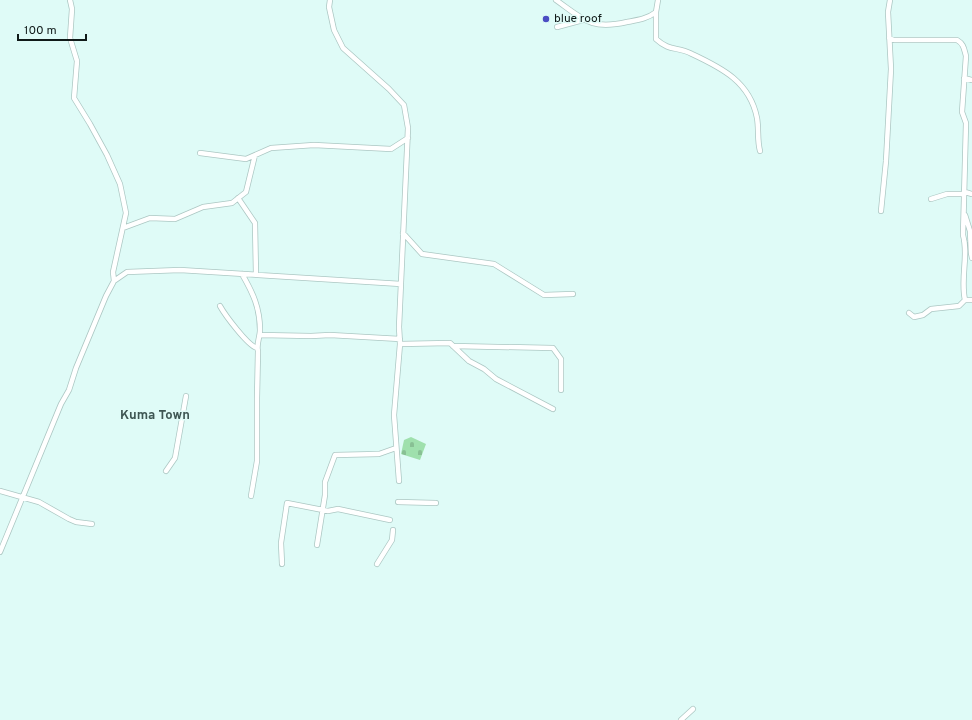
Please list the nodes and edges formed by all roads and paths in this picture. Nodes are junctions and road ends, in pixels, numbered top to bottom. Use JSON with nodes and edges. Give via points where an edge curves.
{"nodes":[{"id":1,"x":70,"y":0,"type":"edge"},
{"id":2,"x":330,"y":0,"type":"edge"},
{"id":3,"x":556,"y":0,"type":"edge"},
{"id":4,"x":658,"y":0,"type":"edge"},
{"id":5,"x":890,"y":0,"type":"edge"},
{"id":6,"x":656,"y":12,"type":"junction"},
{"id":7,"x":583,"y":20,"type":"junction"},
{"id":8,"x":557,"y":27,"type":"dead end"},
{"id":9,"x":889,"y":38,"type":"junction"},
{"id":10,"x":964,"y":78,"type":"junction"},
{"id":11,"x":972,"y":80,"type":"edge"},
{"id":12,"x":408,"y":138,"type":"junction"},
{"id":13,"x":760,"y":151,"type":"dead end"},
{"id":14,"x":200,"y":153,"type":"dead end"},
{"id":15,"x":255,"y":155,"type":"junction"},
{"id":16,"x":964,"y":193,"type":"junction"},
{"id":17,"x":972,"y":194,"type":"edge"},
{"id":18,"x":238,"y":198,"type":"junction"},
{"id":19,"x":931,"y":199,"type":"dead end"},
{"id":20,"x":881,"y":211,"type":"dead end"},
{"id":21,"x":964,"y":212,"type":"junction"},
{"id":22,"x":123,"y":228,"type":"junction"},
{"id":23,"x":403,"y":233,"type":"junction"},
{"id":24,"x":972,"y":258,"type":"edge"},
{"id":25,"x":242,"y":274,"type":"junction"},
{"id":26,"x":256,"y":275,"type":"junction"},
{"id":27,"x":114,"y":281,"type":"junction"},
{"id":28,"x":401,"y":284,"type":"junction"},
{"id":29,"x":573,"y":294,"type":"dead end"},
{"id":30,"x":965,"y":300,"type":"junction"},
{"id":31,"x":972,"y":300,"type":"edge"},
{"id":32,"x":220,"y":306,"type":"dead end"},
{"id":33,"x":909,"y":313,"type":"dead end"},
{"id":34,"x":260,"y":335,"type":"junction"},
{"id":35,"x":400,"y":341,"type":"junction"},
{"id":36,"x":453,"y":346,"type":"junction"},
{"id":37,"x":257,"y":348,"type":"junction"},
{"id":38,"x":561,"y":390,"type":"dead end"},
{"id":39,"x":186,"y":396,"type":"dead end"},
{"id":40,"x":553,"y":409,"type":"dead end"},
{"id":41,"x":396,"y":448,"type":"junction"},
{"id":42,"x":166,"y":471,"type":"dead end"},
{"id":43,"x":399,"y":481,"type":"dead end"},
{"id":44,"x":0,"y":491,"type":"edge"},
{"id":45,"x":251,"y":496,"type":"dead end"},
{"id":46,"x":23,"y":498,"type":"junction"},
{"id":47,"x":398,"y":502,"type":"dead end"},
{"id":48,"x":436,"y":503,"type":"dead end"},
{"id":49,"x":323,"y":510,"type":"junction"},
{"id":50,"x":390,"y":520,"type":"dead end"},
{"id":51,"x":92,"y":524,"type":"dead end"},
{"id":52,"x":393,"y":530,"type":"dead end"},
{"id":53,"x":317,"y":545,"type":"dead end"},
{"id":54,"x":0,"y":552,"type":"edge"},
{"id":55,"x":282,"y":564,"type":"dead end"},
{"id":56,"x":377,"y":564,"type":"dead end"},
{"id":57,"x":693,"y":709,"type":"dead end"},
{"id":58,"x":682,"y":720,"type":"edge"}],
"edges":[{"from":1,"to":22,"type":"street","via":[[70,38],[77,61],[74,98],[104,149],[120,184],[126,213]]},
{"from":2,"to":12,"type":"street","via":[[334,30],[343,48],[404,105]]},
{"from":3,"to":7,"type":"street"},
{"from":4,"to":6,"type":"street"},
{"from":5,"to":9,"type":"street"},
{"from":6,"to":7,"type":"street","via":[[648,18],[611,26]]},
{"from":6,"to":13,"type":"street","via":[[656,39],[664,46],[686,51],[714,64],[736,79],[752,102],[757,119]]},
{"from":7,"to":8,"type":"street"},
{"from":9,"to":10,"type":"street","via":[[957,40],[962,43],[966,56]]},
{"from":9,"to":20,"type":"street","via":[[891,69]]},
{"from":10,"to":11,"type":"street"},
{"from":10,"to":16,"type":"street"},
{"from":12,"to":15,"type":"street","via":[[391,149],[314,145],[271,148]]},
{"from":12,"to":23,"type":"street"},
{"from":14,"to":15,"type":"street","via":[[246,159]]},
{"from":15,"to":18,"type":"street","via":[[246,192]]},
{"from":16,"to":17,"type":"street"},
{"from":16,"to":19,"type":"street","via":[[947,194]]},
{"from":16,"to":21,"type":"street"},
{"from":18,"to":22,"type":"street","via":[[232,203],[203,207],[176,219],[150,218]]},
{"from":18,"to":26,"type":"street","via":[[255,223]]},
{"from":21,"to":24,"type":"street","via":[[970,231]]},
{"from":21,"to":30,"type":"street"},
{"from":22,"to":27,"type":"street","via":[[113,272]]},
{"from":23,"to":28,"type":"street"},
{"from":23,"to":29,"type":"street","via":[[422,254],[494,264],[544,295]]},
{"from":25,"to":26,"type":"street"},
{"from":25,"to":27,"type":"street","via":[[144,270],[127,272]]},
{"from":25,"to":34,"type":"street","via":[[251,289],[260,315]]},
{"from":26,"to":28,"type":"street"},
{"from":27,"to":46,"type":"street"},
{"from":28,"to":35,"type":"street"},
{"from":30,"to":31,"type":"street"},
{"from":30,"to":33,"type":"street","via":[[959,306],[931,309],[923,316],[914,318]]},
{"from":32,"to":37,"type":"street","via":[[248,342]]},
{"from":34,"to":35,"type":"street","via":[[330,335]]},
{"from":34,"to":37,"type":"street"},
{"from":35,"to":36,"type":"street","via":[[450,342]]},
{"from":35,"to":41,"type":"street","via":[[394,415]]},
{"from":36,"to":38,"type":"street","via":[[553,348],[561,359]]},
{"from":36,"to":40,"type":"street","via":[[469,361],[496,379]]},
{"from":37,"to":45,"type":"street","via":[[257,461]]},
{"from":39,"to":42,"type":"street","via":[[175,458]]},
{"from":41,"to":43,"type":"street"},
{"from":41,"to":49,"type":"street","via":[[379,454],[335,455],[325,482]]},
{"from":44,"to":46,"type":"street"},
{"from":46,"to":51,"type":"street","via":[[39,502],[76,522]]},
{"from":46,"to":54,"type":"street"},
{"from":47,"to":48,"type":"street"},
{"from":49,"to":50,"type":"street","via":[[338,509]]},
{"from":49,"to":53,"type":"street"},
{"from":49,"to":55,"type":"street","via":[[287,503]]},
{"from":52,"to":56,"type":"street","via":[[392,540]]},
{"from":57,"to":58,"type":"street"}]}
